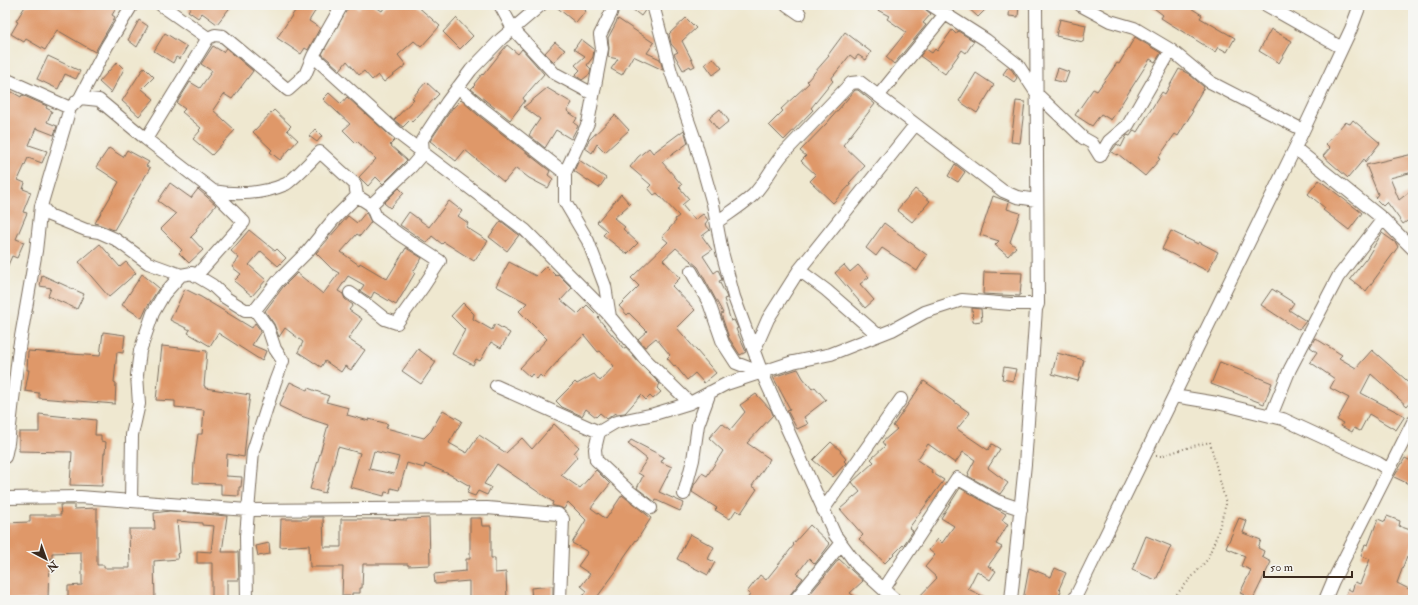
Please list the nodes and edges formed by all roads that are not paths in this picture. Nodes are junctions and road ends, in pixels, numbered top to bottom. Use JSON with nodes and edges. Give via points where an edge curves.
{"nodes":[{"id":1,"x":132,"y":5,"type":"edge"},
{"id":2,"x":161,"y":5,"type":"edge"},
{"id":3,"x":342,"y":5,"type":"edge"},
{"id":4,"x":500,"y":5,"type":"edge"},
{"id":5,"x":541,"y":5,"type":"edge"},
{"id":6,"x":613,"y":5,"type":"edge"},
{"id":7,"x":653,"y":5,"type":"edge"},
{"id":8,"x":787,"y":5,"type":"edge"},
{"id":9,"x":931,"y":5,"type":"edge"},
{"id":10,"x":1036,"y":5,"type":"edge"},
{"id":11,"x":1080,"y":5,"type":"edge"},
{"id":12,"x":1266,"y":5,"type":"edge"},
{"id":13,"x":1360,"y":5,"type":"edge"},
{"id":14,"x":800,"y":14,"type":"dead end"},
{"id":15,"x":945,"y":14,"type":"junction"},
{"id":16,"x":513,"y":29,"type":"junction"},
{"id":17,"x":208,"y":38,"type":"junction"},
{"id":18,"x":1342,"y":48,"type":"junction"},
{"id":19,"x":1171,"y":50,"type":"junction"},
{"id":20,"x":313,"y":56,"type":"junction"},
{"id":21,"x":5,"y":79,"type":"edge"},
{"id":22,"x":458,"y":87,"type":"junction"},
{"id":23,"x":593,"y":94,"type":"junction"},
{"id":24,"x":1037,"y":94,"type":"junction"},
{"id":25,"x":879,"y":95,"type":"junction"},
{"id":26,"x":80,"y":98,"type":"junction"},
{"id":27,"x":70,"y":108,"type":"junction"},
{"id":28,"x":915,"y":125,"type":"junction"},
{"id":29,"x":1303,"y":130,"type":"junction"},
{"id":30,"x":146,"y":139,"type":"junction"},
{"id":31,"x":1295,"y":148,"type":"junction"},
{"id":32,"x":423,"y":153,"type":"junction"},
{"id":33,"x":565,"y":174,"type":"junction"},
{"id":34,"x":212,"y":190,"type":"junction"},
{"id":35,"x":357,"y":196,"type":"junction"},
{"id":36,"x":1037,"y":200,"type":"junction"},
{"id":37,"x":371,"y":205,"type":"junction"},
{"id":38,"x":41,"y":206,"type":"junction"},
{"id":39,"x":1383,"y":218,"type":"junction"},
{"id":40,"x":717,"y":222,"type":"junction"},
{"id":41,"x":1413,"y":249,"type":"edge"},
{"id":42,"x":799,"y":270,"type":"junction"},
{"id":43,"x":691,"y":271,"type":"dead end"},
{"id":44,"x":181,"y":275,"type":"junction"},
{"id":45,"x":196,"y":276,"type":"junction"},
{"id":46,"x":350,"y":294,"type":"dead end"},
{"id":47,"x":1038,"y":304,"type":"junction"},
{"id":48,"x":255,"y":310,"type":"junction"},
{"id":49,"x":610,"y":317,"type":"junction"},
{"id":50,"x":878,"y":336,"type":"junction"},
{"id":51,"x":754,"y":351,"type":"junction"},
{"id":52,"x":762,"y":373,"type":"junction"},
{"id":53,"x":496,"y":386,"type":"dead end"},
{"id":54,"x":710,"y":392,"type":"junction"},
{"id":55,"x":1174,"y":396,"type":"junction"},
{"id":56,"x":901,"y":399,"type":"dead end"},
{"id":57,"x":690,"y":403,"type":"junction"},
{"id":58,"x":1271,"y":416,"type":"junction"},
{"id":59,"x":1413,"y":422,"type":"edge"},
{"id":60,"x":599,"y":432,"type":"junction"},
{"id":61,"x":5,"y":457,"type":"edge"},
{"id":62,"x":1389,"y":470,"type":"junction"},
{"id":63,"x":684,"y":494,"type":"dead end"},
{"id":64,"x":5,"y":498,"type":"edge"},
{"id":65,"x":131,"y":501,"type":"junction"},
{"id":66,"x":651,"y":508,"type":"dead end"},
{"id":67,"x":1021,"y":509,"type":"junction"},
{"id":68,"x":247,"y":510,"type":"junction"},
{"id":69,"x":823,"y":510,"type":"junction"},
{"id":70,"x":841,"y":544,"type":"junction"},
{"id":71,"x":884,"y":589,"type":"junction"},
{"id":72,"x":247,"y":600,"type":"edge"},
{"id":73,"x":560,"y":600,"type":"edge"},
{"id":74,"x":795,"y":600,"type":"edge"},
{"id":75,"x":895,"y":600,"type":"edge"},
{"id":76,"x":1011,"y":600,"type":"edge"},
{"id":77,"x":1074,"y":600,"type":"edge"},
{"id":78,"x":1325,"y":600,"type":"edge"}],
"edges":[{"from":1,"to":26,"type":"street"},
{"from":2,"to":17,"type":"street"},
{"from":3,"to":20,"type":"street"},
{"from":4,"to":16,"type":"street"},
{"from":5,"to":16,"type":"street"},
{"from":6,"to":23,"type":"street","via":[[600,35],[602,49]]},
{"from":7,"to":40,"type":"street"},
{"from":8,"to":14,"type":"street"},
{"from":9,"to":15,"type":"street"},
{"from":10,"to":24,"type":"street"},
{"from":11,"to":19,"type":"street","via":[[1110,21],[1134,28]]},
{"from":12,"to":18,"type":"street"},
{"from":13,"to":18,"type":"street"},
{"from":15,"to":24,"type":"street","via":[[986,40],[1018,65]]},
{"from":15,"to":25,"type":"street"},
{"from":16,"to":22,"type":"street","via":[[470,70]]},
{"from":16,"to":23,"type":"street","via":[[554,73]]},
{"from":17,"to":20,"type":"street","via":[[215,34],[223,36],[288,90],[305,75]]},
{"from":17,"to":30,"type":"street"},
{"from":18,"to":29,"type":"street"},
{"from":19,"to":24,"type":"street","via":[[1128,126],[1109,141],[1100,156],[1092,143],[1083,138]]},
{"from":19,"to":29,"type":"street","via":[[1210,82]]},
{"from":20,"to":32,"type":"street"},
{"from":21,"to":27,"type":"street"},
{"from":22,"to":32,"type":"street","via":[[422,140]]},
{"from":22,"to":33,"type":"street"},
{"from":23,"to":33,"type":"street","via":[[588,122]]},
{"from":24,"to":36,"type":"street"},
{"from":25,"to":28,"type":"street"},
{"from":25,"to":40,"type":"street","via":[[860,82],[851,83],[783,154],[754,194]]},
{"from":26,"to":27,"type":"street"},
{"from":26,"to":30,"type":"street","via":[[99,100]]},
{"from":27,"to":38,"type":"street"},
{"from":28,"to":36,"type":"street","via":[[1003,191],[1017,197]]},
{"from":28,"to":42,"type":"street"},
{"from":29,"to":31,"type":"street"},
{"from":30,"to":34,"type":"street"},
{"from":31,"to":39,"type":"street"},
{"from":31,"to":55,"type":"street"},
{"from":32,"to":37,"type":"street"},
{"from":32,"to":49,"type":"street","via":[[525,230]]},
{"from":33,"to":49,"type":"street","via":[[565,202],[588,241],[605,286]]},
{"from":34,"to":35,"type":"street","via":[[229,194],[259,192],[287,183],[320,152],[355,184]]},
{"from":34,"to":45,"type":"street","via":[[244,222]]},
{"from":35,"to":37,"type":"street"},
{"from":35,"to":48,"type":"street","via":[[277,282]]},
{"from":36,"to":47,"type":"street"},
{"from":37,"to":46,"type":"street","via":[[376,217],[440,261],[397,323],[385,319]]},
{"from":38,"to":44,"type":"street","via":[[49,215],[115,239],[148,263]]},
{"from":38,"to":61,"type":"street"},
{"from":39,"to":41,"type":"street"},
{"from":39,"to":58,"type":"street","via":[[1338,277],[1290,369]]},
{"from":40,"to":51,"type":"street","via":[[734,296]]},
{"from":42,"to":50,"type":"street"},
{"from":42,"to":51,"type":"street","via":[[768,319]]},
{"from":43,"to":52,"type":"street","via":[[709,303],[723,343],[736,362]]},
{"from":44,"to":45,"type":"street"},
{"from":44,"to":65,"type":"street","via":[[164,294],[153,314],[140,351],[137,375],[139,404],[132,435]]},
{"from":45,"to":48,"type":"street","via":[[245,310]]},
{"from":47,"to":50,"type":"street","via":[[962,300],[925,312]]},
{"from":47,"to":67,"type":"street"},
{"from":48,"to":68,"type":"street","via":[[268,328],[275,349],[283,361],[254,451]]},
{"from":49,"to":57,"type":"street","via":[[645,359]]},
{"from":50,"to":52,"type":"street","via":[[831,354],[793,362]]},
{"from":51,"to":52,"type":"street"},
{"from":52,"to":54,"type":"street","via":[[726,384]]},
{"from":52,"to":69,"type":"street"},
{"from":53,"to":60,"type":"street"},
{"from":54,"to":57,"type":"street"},
{"from":54,"to":63,"type":"street","via":[[698,425]]},
{"from":55,"to":58,"type":"street"},
{"from":55,"to":77,"type":"street"},
{"from":56,"to":69,"type":"street"},
{"from":57,"to":60,"type":"street","via":[[616,422]]},
{"from":58,"to":62,"type":"street","via":[[1283,418]]},
{"from":59,"to":62,"type":"street"},
{"from":60,"to":66,"type":"street","via":[[595,449],[596,460]]},
{"from":62,"to":78,"type":"street"},
{"from":64,"to":65,"type":"street","via":[[80,497]]},
{"from":65,"to":68,"type":"street"},
{"from":67,"to":71,"type":"street","via":[[997,501],[957,478]]},
{"from":67,"to":76,"type":"street"},
{"from":68,"to":72,"type":"street"},
{"from":68,"to":73,"type":"street","via":[[487,508],[558,514],[563,519]]},
{"from":69,"to":70,"type":"street"},
{"from":70,"to":71,"type":"street","via":[[858,566]]},
{"from":70,"to":74,"type":"street"},
{"from":71,"to":75,"type":"street"}]}
